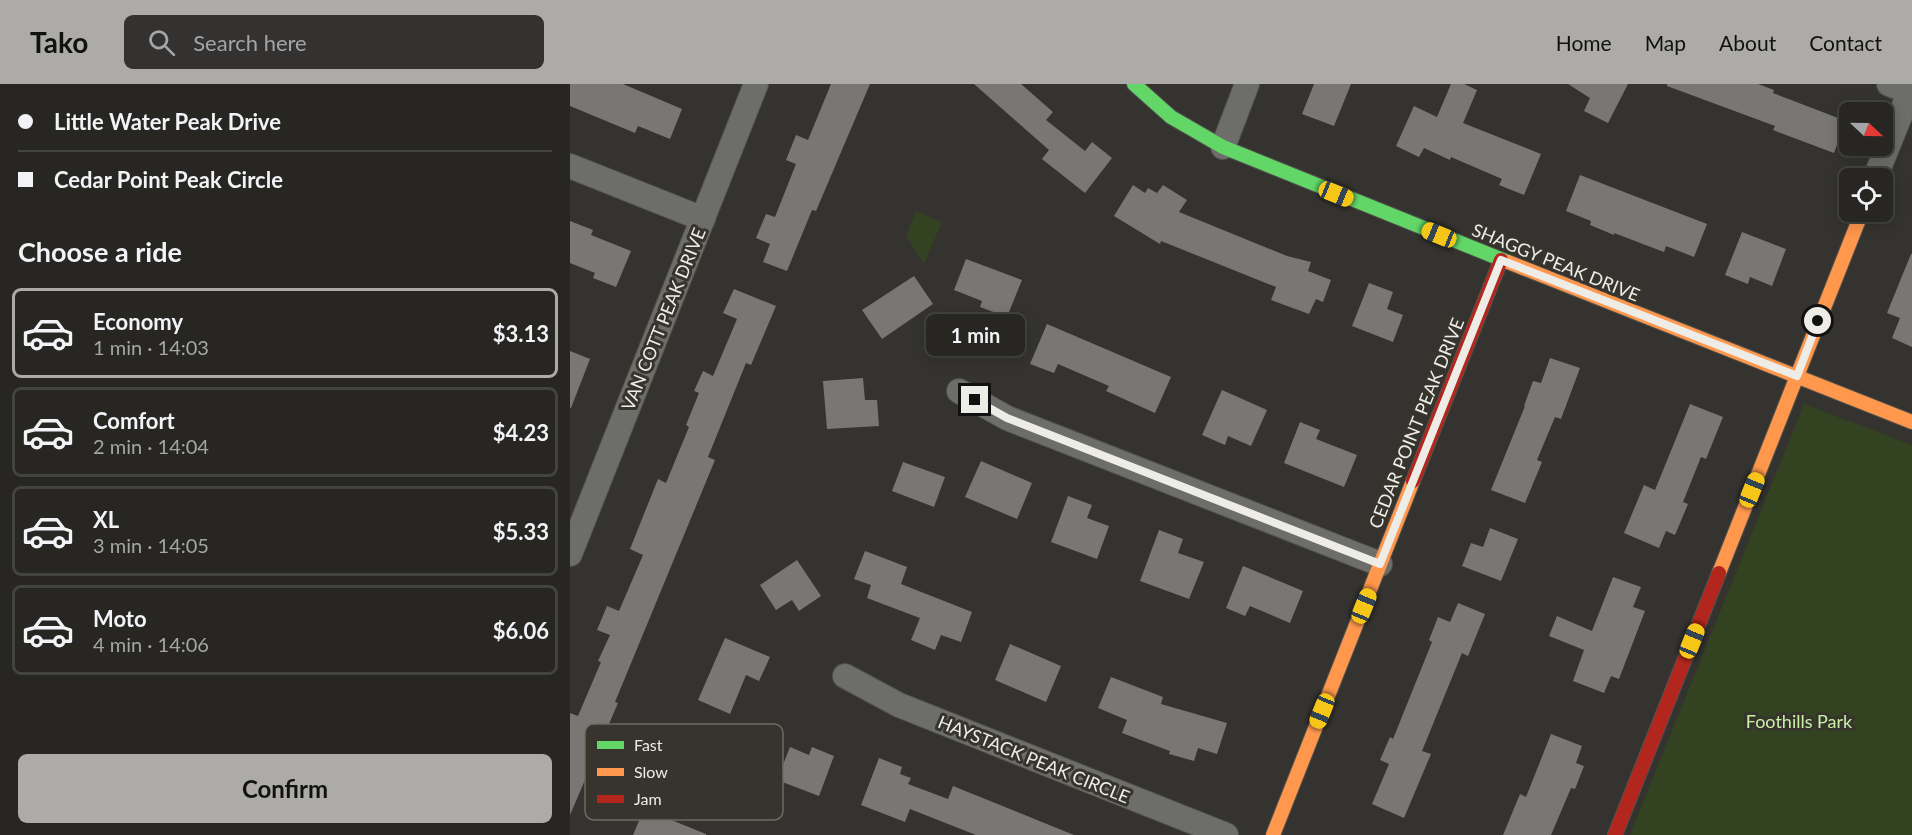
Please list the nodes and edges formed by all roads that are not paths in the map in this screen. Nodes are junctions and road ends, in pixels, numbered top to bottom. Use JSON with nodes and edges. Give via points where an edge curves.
{"nodes":[{"id":1,"x":756,"y":84,"type":"edge"},
{"id":2,"x":1134,"y":84,"type":"edge"},
{"id":3,"x":1247,"y":84,"type":"edge"},
{"id":4,"x":1904,"y":87,"type":"edge"},
{"id":5,"x":1223,"y":147,"type":"junction"},
{"id":6,"x":570,"y":166,"type":"edge"},
{"id":7,"x":1878,"y":168,"type":"edge"},
{"id":8,"x":703,"y":219,"type":"junction"},
{"id":9,"x":1858,"y":222,"type":"edge"},
{"id":10,"x":1501,"y":260,"type":"junction"},
{"id":11,"x":1797,"y":376,"type":"junction"},
{"id":12,"x":959,"y":391,"type":"dead end"},
{"id":13,"x":1912,"y":422,"type":"edge"},
{"id":14,"x":575,"y":527,"type":"edge"},
{"id":15,"x":570,"y":554,"type":"edge"},
{"id":16,"x":1380,"y":564,"type":"junction"},
{"id":17,"x":845,"y":676,"type":"dead end"},
{"id":18,"x":1226,"y":835,"type":"edge"},
{"id":19,"x":1273,"y":835,"type":"edge"},
{"id":20,"x":1615,"y":835,"type":"edge"}],
"edges":[{"from":1,"to":8,"type":"street","name":"VAN COTT PEAK DRIVE"},
{"from":2,"to":5,"type":"street","name":"SHAGGY PEAK DRIVE","via":[[1171,117]]},
{"from":3,"to":5,"type":"street"},
{"from":4,"to":7,"type":"street"},
{"from":5,"to":10,"type":"street","name":"SHAGGY PEAK DRIVE"},
{"from":6,"to":8,"type":"street"},
{"from":8,"to":14,"type":"street","name":"VAN COTT PEAK DRIVE"},
{"from":9,"to":11,"type":"street"},
{"from":10,"to":11,"type":"street","name":"SHAGGY PEAK DRIVE"},
{"from":10,"to":16,"type":"street","name":"CEDAR POINT PEAK DRIVE"},
{"from":11,"to":13,"type":"street","name":"SHAGGY PEAK DRIVE"},
{"from":11,"to":20,"type":"street"},
{"from":12,"to":16,"type":"street","via":[[1007,418]]},
{"from":14,"to":15,"type":"street","name":"VAN COTT PEAK DRIVE"},
{"from":16,"to":19,"type":"street","name":"CEDAR POINT PEAK DRIVE"},
{"from":17,"to":18,"type":"street","name":"HAYSTACK PEAK CIRCLE","via":[[899,705]]}]}
